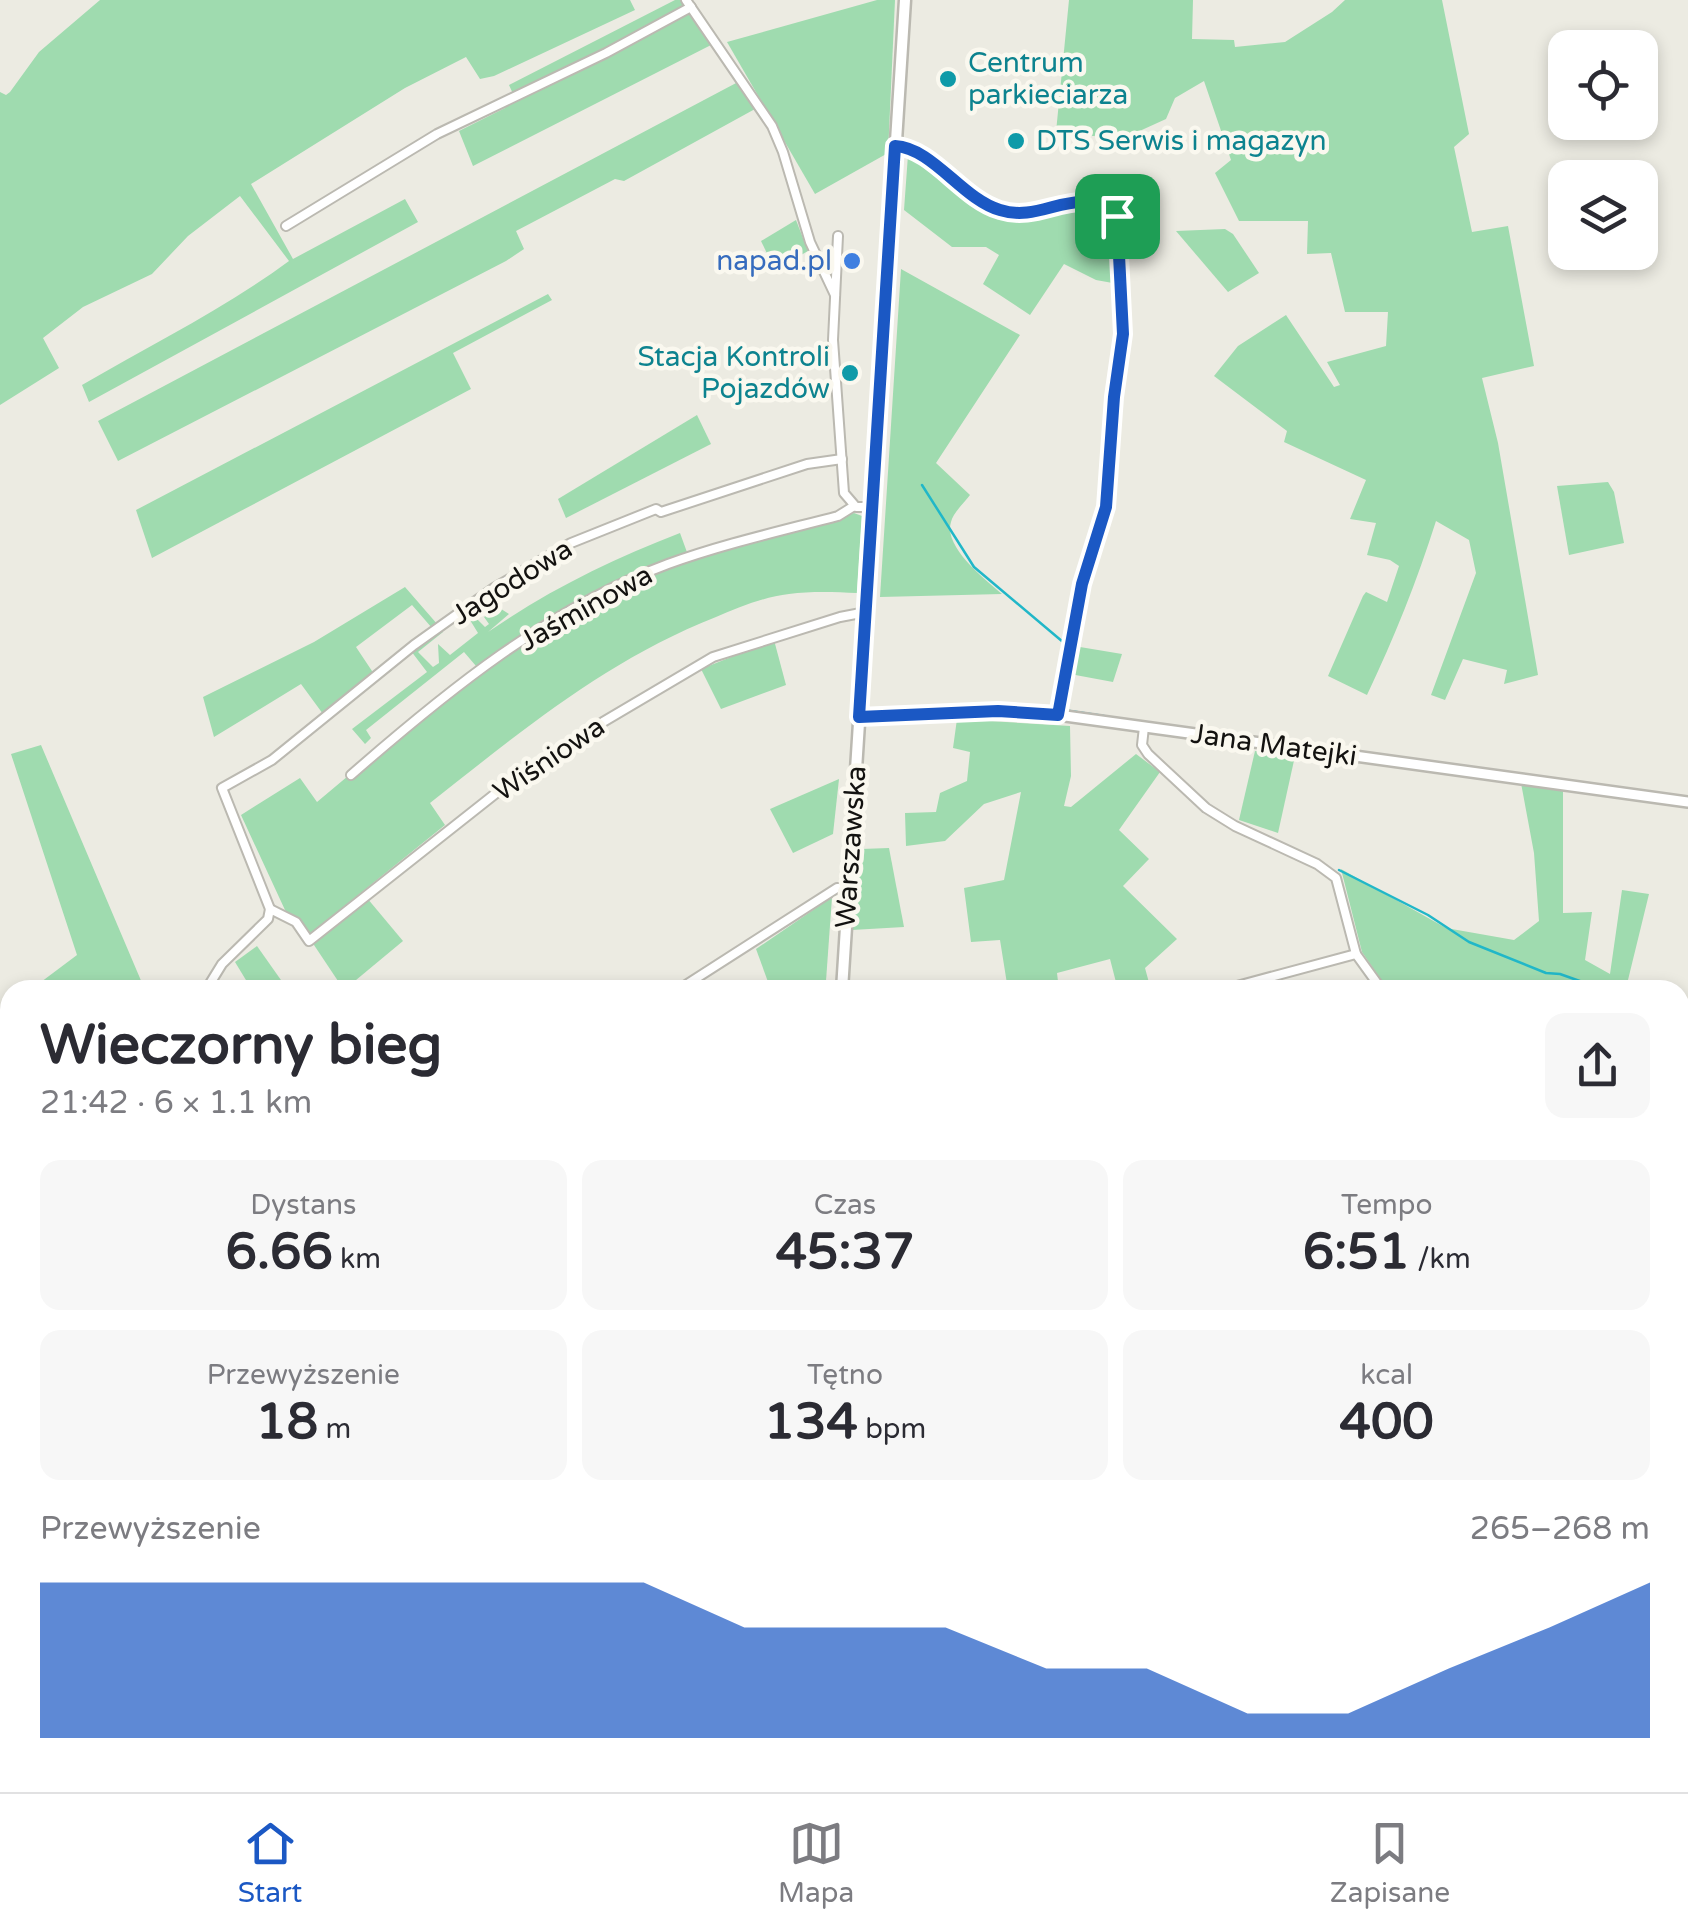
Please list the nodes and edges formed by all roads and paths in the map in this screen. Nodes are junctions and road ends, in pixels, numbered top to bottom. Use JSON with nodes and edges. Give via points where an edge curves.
{"nodes":[{"id":1,"x":904,"y":0,"type":"edge"},
{"id":2,"x":688,"y":4,"type":"edge"},
{"id":3,"x":895,"y":146,"type":"junction"},
{"id":4,"x":286,"y":226,"type":"dead end"},
{"id":5,"x":838,"y":236,"type":"dead end"},
{"id":6,"x":835,"y":295,"type":"junction"},
{"id":7,"x":842,"y":459,"type":"junction"},
{"id":8,"x":854,"y":506,"type":"junction"},
{"id":9,"x":873,"y":506,"type":"junction"},
{"id":10,"x":866,"y":612,"type":"junction"},
{"id":11,"x":1058,"y":715,"type":"junction"},
{"id":12,"x":859,"y":717,"type":"junction"},
{"id":13,"x":1144,"y":727,"type":"junction"},
{"id":14,"x":351,"y":775,"type":"dead end"},
{"id":15,"x":1688,"y":802,"type":"edge"},
{"id":16,"x":848,"y":888,"type":"junction"},
{"id":17,"x":270,"y":910,"type":"junction"},
{"id":18,"x":1356,"y":954,"type":"junction"},
{"id":19,"x":212,"y":980,"type":"edge"},
{"id":20,"x":694,"y":980,"type":"edge"},
{"id":21,"x":843,"y":980,"type":"edge"},
{"id":22,"x":1259,"y":980,"type":"edge"},
{"id":23,"x":1374,"y":980,"type":"edge"}],
"edges":[{"from":1,"to":3,"type":"main road","name":"Warszawska"},
{"from":2,"to":4,"type":"street","via":[[606,53],[437,134]]},
{"from":2,"to":6,"type":"street","via":[[772,126]]},
{"from":3,"to":9,"type":"main road","name":"Warszawska"},
{"from":3,"to":11,"type":"street","via":[[916,151],[998,210],[1028,215],[1085,201],[1117,216],[1123,334],[1106,507],[1082,584]]},
{"from":5,"to":6,"type":"street"},
{"from":6,"to":7,"type":"street"},
{"from":7,"to":8,"type":"street","via":[[844,493]]},
{"from":7,"to":17,"type":"street","name":"Jagodowa","via":[[656,509],[572,544],[494,588],[272,760],[222,788]]},
{"from":8,"to":9,"type":"street"},
{"from":8,"to":14,"type":"street","name":"Jaśminowa","via":[[667,564],[586,602],[485,666]]},
{"from":9,"to":10,"type":"main road","name":"Warszawska"},
{"from":10,"to":12,"type":"main road","name":"Warszawska"},
{"from":10,"to":17,"type":"street","name":"Wiśniowa","via":[[713,658],[603,722],[495,794],[309,941],[296,922]]},
{"from":11,"to":12,"type":"street","name":"Jana Matejki"},
{"from":11,"to":13,"type":"street","name":"Jana Matejki"},
{"from":12,"to":16,"type":"main road","name":"Warszawska"},
{"from":13,"to":15,"type":"street","name":"Jana Matejki"},
{"from":13,"to":18,"type":"street","via":[[1148,754],[1206,808],[1336,878]]},
{"from":16,"to":20,"type":"street","via":[[837,888]]},
{"from":16,"to":21,"type":"main road","name":"Warszawska"},
{"from":17,"to":19,"type":"street"},
{"from":18,"to":22,"type":"street"},
{"from":18,"to":23,"type":"street"}]}
